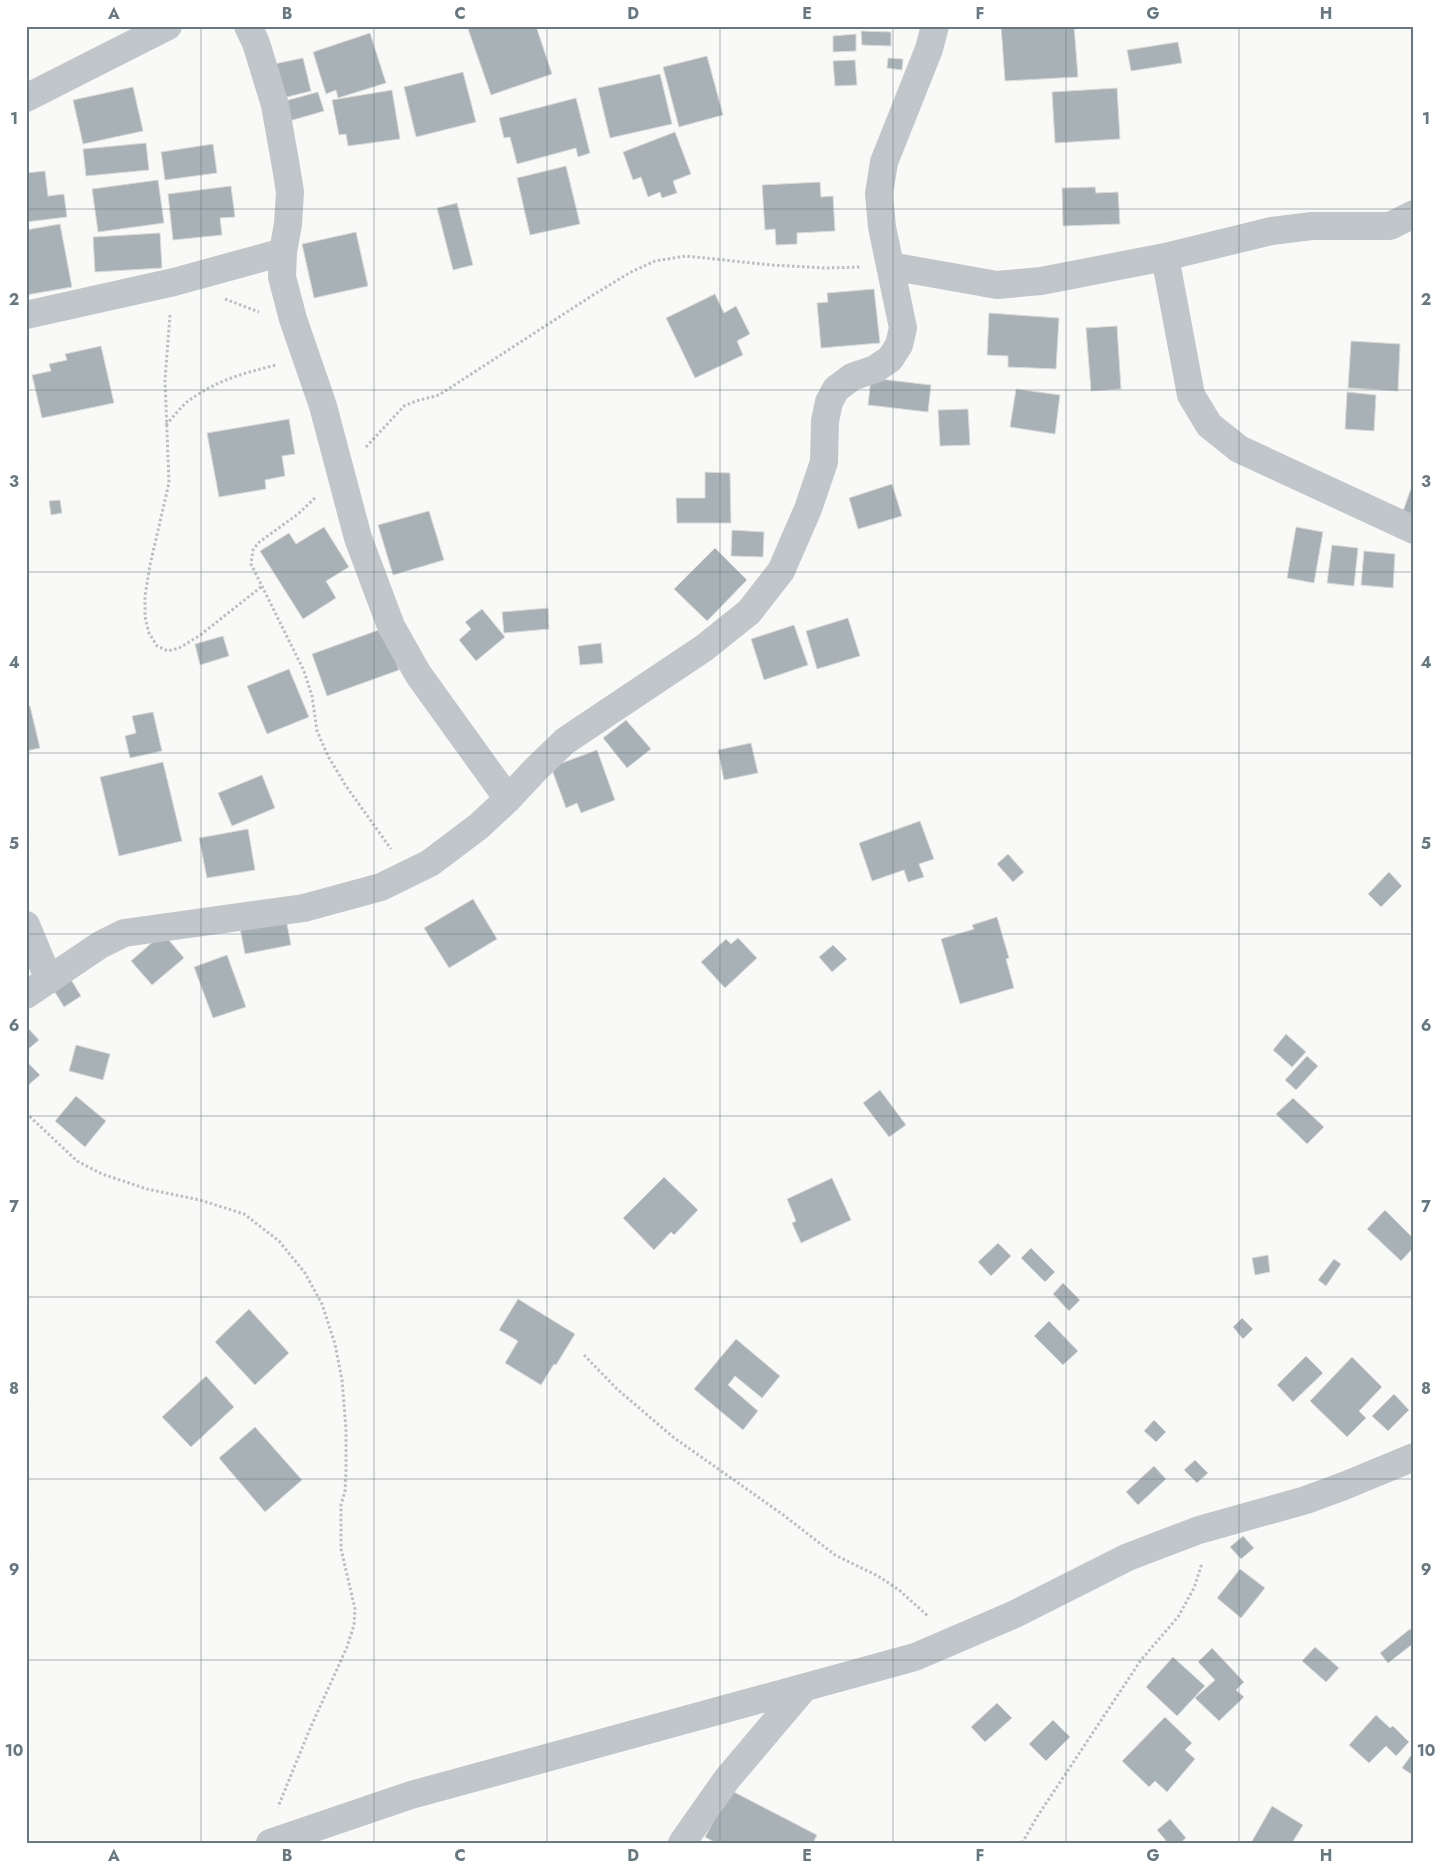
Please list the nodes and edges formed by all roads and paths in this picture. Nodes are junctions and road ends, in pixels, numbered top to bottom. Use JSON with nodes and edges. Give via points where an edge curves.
{"nodes":[{"id":1,"x":168,"y":26,"type":"edge"},
{"id":2,"x":248,"y":26,"type":"edge"},
{"id":3,"x":935,"y":26,"type":"edge"},
{"id":4,"x":26,"y":98,"type":"edge"},
{"id":5,"x":1414,"y":214,"type":"edge"},
{"id":6,"x":282,"y":252,"type":"junction"},
{"id":7,"x":1165,"y":257,"type":"junction"},
{"id":8,"x":890,"y":266,"type":"junction"},
{"id":9,"x":183,"y":280,"type":"junction"},
{"id":10,"x":26,"y":315,"type":"edge"},
{"id":11,"x":293,"y":319,"type":"junction"},
{"id":12,"x":306,"y":357,"type":"junction"},
{"id":13,"x":166,"y":425,"type":"junction"},
{"id":14,"x":341,"y":473,"type":"junction"},
{"id":15,"x":1414,"y":530,"type":"edge"},
{"id":16,"x":261,"y":587,"type":"junction"},
{"id":17,"x":508,"y":799,"type":"junction"},
{"id":18,"x":408,"y":874,"type":"junction"},
{"id":19,"x":26,"y":926,"type":"edge"},
{"id":20,"x":49,"y":980,"type":"junction"},
{"id":21,"x":26,"y":995,"type":"edge"},
{"id":22,"x":26,"y":1113,"type":"edge"},
{"id":23,"x":584,"y":1354,"type":"dead end"},
{"id":24,"x":1414,"y":1457,"type":"edge"},
{"id":25,"x":1199,"y":1530,"type":"junction"},
{"id":26,"x":956,"y":1641,"type":"junction"},
{"id":27,"x":804,"y":1688,"type":"junction"},
{"id":28,"x":277,"y":1810,"type":"dead end"},
{"id":29,"x":270,"y":1843,"type":"edge"},
{"id":30,"x":682,"y":1843,"type":"edge"},
{"id":31,"x":1022,"y":1843,"type":"edge"}],
"edges":[{"from":1,"to":4,"type":"street"},
{"from":2,"to":6,"type":"street","via":[[275,106],[290,192]]},
{"from":3,"to":8,"type":"street","via":[[884,162],[879,194]]},
{"from":5,"to":7,"type":"street","via":[[1390,226],[1312,226],[1271,231]]},
{"from":6,"to":9,"type":"street"},
{"from":6,"to":11,"type":"street","via":[[282,277]]},
{"from":7,"to":8,"type":"street","via":[[1041,281],[997,285]]},
{"from":7,"to":15,"type":"street","via":[[1191,395],[1209,425],[1239,449]]},
{"from":8,"to":14,"type":"path","via":[[826,268],[686,256],[655,261],[593,295],[439,395],[404,406]]},
{"from":8,"to":17,"type":"street","via":[[903,328],[899,345],[890,359],[836,389],[829,402],[824,462],[808,509],[780,571],[749,612],[704,648],[565,741]]},
{"from":9,"to":10,"type":"street"},
{"from":9,"to":11,"type":"path","via":[[232,303]]},
{"from":9,"to":13,"type":"path","via":[[167,334]]},
{"from":11,"to":12,"type":"street"},
{"from":12,"to":13,"type":"path","via":[[223,380],[186,403]]},
{"from":12,"to":14,"type":"street"},
{"from":13,"to":16,"type":"path","via":[[170,483],[145,596],[149,633],[157,646],[168,651],[180,648]]},
{"from":14,"to":16,"type":"path","via":[[298,514],[253,550],[251,564]]},
{"from":14,"to":17,"type":"street","via":[[358,538],[391,626],[418,674]]},
{"from":16,"to":18,"type":"path","via":[[304,671],[312,696],[317,731],[328,756]]},
{"from":17,"to":18,"type":"street","via":[[430,863]]},
{"from":18,"to":20,"type":"street","via":[[381,887],[304,908],[124,933]]},
{"from":19,"to":20,"type":"street"},
{"from":20,"to":21,"type":"street"},
{"from":22,"to":28,"type":"path","via":[[78,1161],[102,1174],[244,1214],[279,1241],[305,1273],[322,1304],[342,1380],[346,1471],[341,1505],[341,1549],[355,1609],[354,1625]]},
{"from":23,"to":26,"type":"path","via":[[617,1389],[673,1437],[835,1554],[899,1590]]},
{"from":24,"to":25,"type":"street","via":[[1306,1500]]},
{"from":25,"to":26,"type":"street","via":[[1128,1557]]},
{"from":25,"to":31,"type":"path","via":[[1202,1562],[1194,1588],[1178,1617],[1141,1660]]},
{"from":26,"to":27,"type":"street","via":[[915,1657]]},
{"from":27,"to":29,"type":"street","via":[[411,1795]]},
{"from":27,"to":30,"type":"street","via":[[726,1779]]}]}
